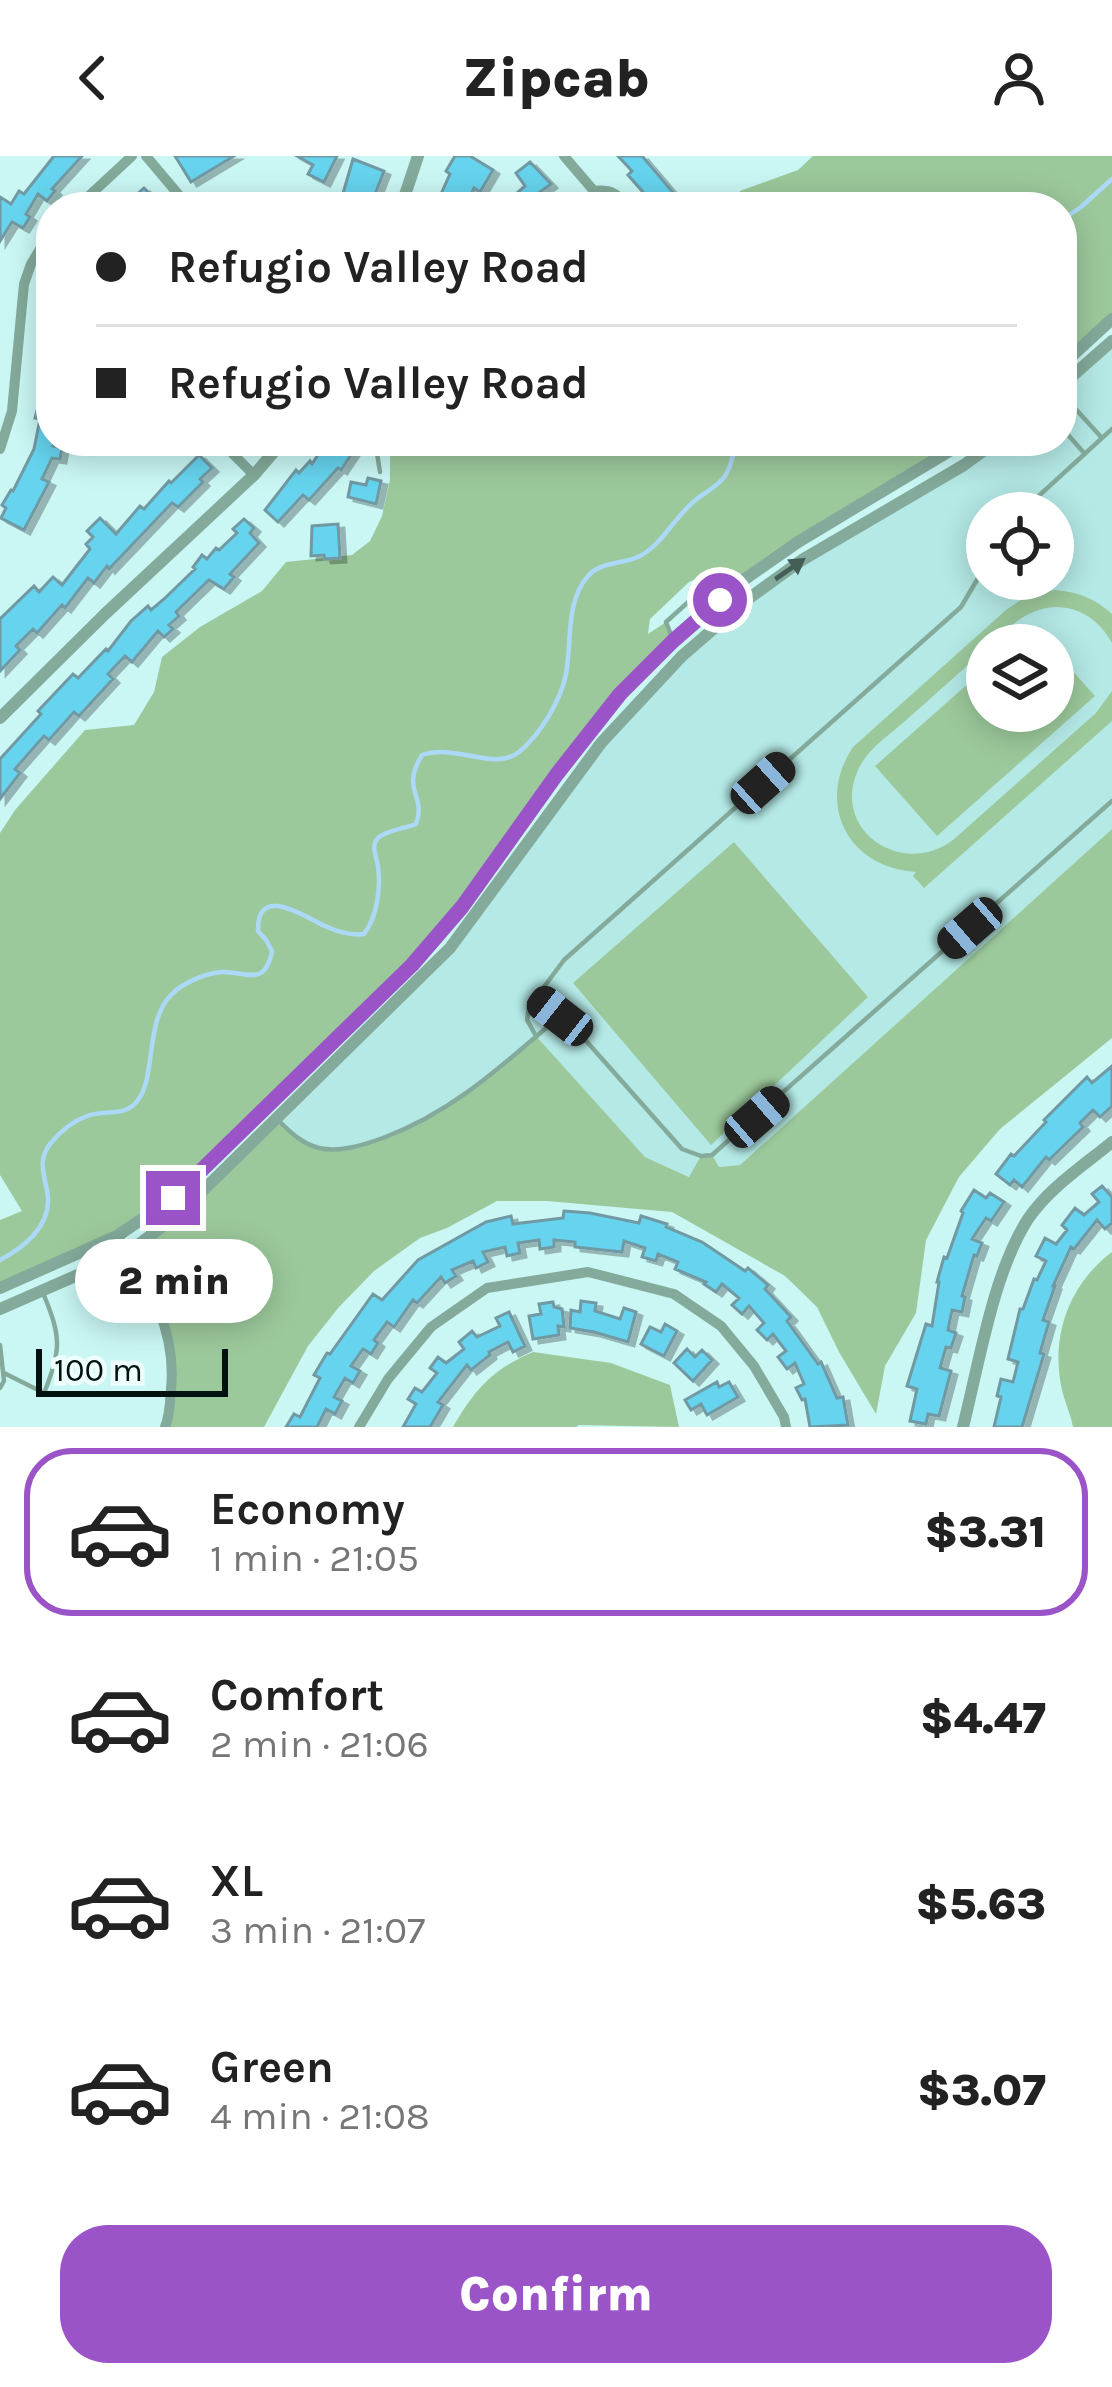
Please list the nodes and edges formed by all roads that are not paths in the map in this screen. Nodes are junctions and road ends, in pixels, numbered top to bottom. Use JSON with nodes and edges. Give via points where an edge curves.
{"nodes":[{"id":1,"x":132,"y":156,"type":"edge"},
{"id":2,"x":146,"y":156,"type":"edge"},
{"id":3,"x":418,"y":156,"type":"edge"},
{"id":4,"x":564,"y":156,"type":"edge"},
{"id":5,"x":92,"y":192,"type":"edge"},
{"id":6,"x":176,"y":192,"type":"edge"},
{"id":7,"x":406,"y":192,"type":"edge"},
{"id":8,"x":588,"y":192,"type":"edge"},
{"id":9,"x":36,"y":256,"type":"edge"},
{"id":10,"x":1112,"y":319,"type":"edge"},
{"id":11,"x":0,"y":340,"type":"edge"},
{"id":12,"x":1112,"y":341,"type":"edge"},
{"id":13,"x":17,"y":342,"type":"junction"},
{"id":14,"x":1077,"y":351,"type":"edge"},
{"id":15,"x":1077,"y":375,"type":"edge"},
{"id":16,"x":1077,"y":408,"type":"edge"},
{"id":17,"x":1112,"y":429,"type":"edge"},
{"id":18,"x":1102,"y":438,"type":"junction"},
{"id":19,"x":1077,"y":446,"type":"edge"},
{"id":20,"x":0,"y":449,"type":"edge"},
{"id":21,"x":1084,"y":454,"type":"junction"},
{"id":22,"x":235,"y":456,"type":"edge"},
{"id":23,"x":270,"y":456,"type":"edge"},
{"id":24,"x":378,"y":456,"type":"edge"},
{"id":25,"x":941,"y":456,"type":"edge"},
{"id":26,"x":977,"y":456,"type":"edge"},
{"id":27,"x":380,"y":472,"type":"dead end"},
{"id":28,"x":254,"y":475,"type":"junction"},
{"id":29,"x":1043,"y":492,"type":"edge"},
{"id":30,"x":966,"y":598,"type":"edge"},
{"id":31,"x":720,"y":600,"type":"junction"},
{"id":32,"x":729,"y":614,"type":"junction"},
{"id":33,"x":0,"y":718,"type":"edge"},
{"id":34,"x":1112,"y":802,"type":"edge"},
{"id":35,"x":536,"y":997,"type":"junction"},
{"id":36,"x":560,"y":1016,"type":"junction"},
{"id":37,"x":536,"y":1036,"type":"junction"},
{"id":38,"x":276,"y":1119,"type":"junction"},
{"id":39,"x":1112,"y":1142,"type":"edge"},
{"id":40,"x":117,"y":1236,"type":"junction"},
{"id":41,"x":128,"y":1253,"type":"junction"},
{"id":42,"x":0,"y":1288,"type":"edge"},
{"id":43,"x":43,"y":1290,"type":"junction"},
{"id":44,"x":0,"y":1309,"type":"edge"},
{"id":45,"x":0,"y":1345,"type":"edge"},
{"id":46,"x":4,"y":1373,"type":"junction"},
{"id":47,"x":0,"y":1388,"type":"edge"},
{"id":48,"x":165,"y":1427,"type":"edge"},
{"id":49,"x":358,"y":1427,"type":"edge"},
{"id":50,"x":786,"y":1427,"type":"edge"},
{"id":51,"x":963,"y":1427,"type":"edge"}],
"edges":[{"from":1,"to":5,"type":"street"},
{"from":2,"to":6,"type":"street"},
{"from":3,"to":7,"type":"street"},
{"from":4,"to":8,"type":"street"},
{"from":9,"to":13,"type":"street"},
{"from":10,"to":14,"type":"street"},
{"from":11,"to":13,"type":"street"},
{"from":12,"to":15,"type":"street"},
{"from":13,"to":20,"type":"street"},
{"from":16,"to":18,"type":"lane"},
{"from":17,"to":18,"type":"lane"},
{"from":18,"to":21,"type":"lane"},
{"from":19,"to":21,"type":"lane"},
{"from":21,"to":29,"type":"lane"},
{"from":22,"to":28,"type":"street"},
{"from":23,"to":28,"type":"street"},
{"from":24,"to":27,"type":"lane"},
{"from":25,"to":31,"type":"street","via":[[798,542]]},
{"from":32,"to":26,"type":"street","one_way":true,"via":[[802,560]]},
{"from":28,"to":33,"type":"street"},
{"from":30,"to":35,"type":"lane","via":[[564,960]]},
{"from":31,"to":32,"type":"lane"},
{"from":31,"to":40,"type":"street","via":[[620,694],[412,965],[173,1198]]},
{"from":32,"to":38,"type":"street","via":[[602,743],[450,948]]},
{"from":34,"to":36,"type":"lane","via":[[712,1155],[682,1149]]},
{"from":35,"to":36,"type":"lane"},
{"from":35,"to":37,"type":"lane","via":[[527,1020]]},
{"from":36,"to":37,"type":"lane"},
{"from":37,"to":38,"type":"lane","via":[[439,1113],[363,1145],[313,1147]]},
{"from":38,"to":41,"type":"street"},
{"from":39,"to":51,"type":"street","via":[[1028,1219],[1005,1267]]},
{"from":40,"to":41,"type":"street"},
{"from":40,"to":42,"type":"street"},
{"from":41,"to":43,"type":"street"},
{"from":41,"to":48,"type":"street","via":[[167,1328],[173,1371]]},
{"from":43,"to":44,"type":"street"},
{"from":43,"to":46,"type":"lane","via":[[56,1322],[58,1360],[44,1393]]},
{"from":45,"to":46,"type":"lane"},
{"from":46,"to":47,"type":"lane"},
{"from":49,"to":50,"type":"street","via":[[431,1327],[487,1288],[588,1272],[674,1294],[721,1326],[754,1366]]}]}
